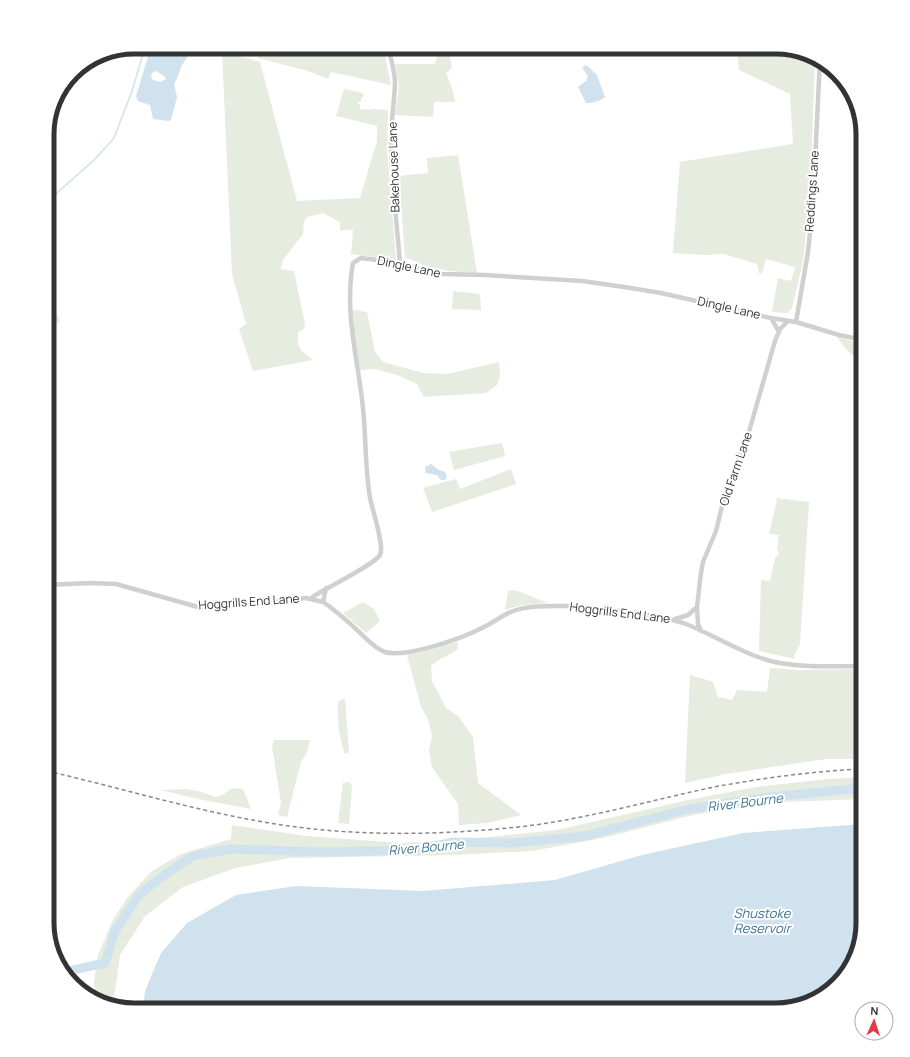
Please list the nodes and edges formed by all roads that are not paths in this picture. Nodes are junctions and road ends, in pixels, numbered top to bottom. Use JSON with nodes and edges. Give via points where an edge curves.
{"nodes":[{"id":1,"x":389,"y":54,"type":"edge"},
{"id":2,"x":820,"y":68,"type":"edge"},
{"id":3,"x":400,"y":263,"type":"junction"},
{"id":4,"x":771,"y":318,"type":"junction"},
{"id":5,"x":788,"y":321,"type":"junction"},
{"id":6,"x":796,"y":322,"type":"junction"},
{"id":7,"x":779,"y":332,"type":"junction"},
{"id":8,"x":856,"y":339,"type":"edge"},
{"id":9,"x":54,"y":585,"type":"edge"},
{"id":10,"x":326,"y":588,"type":"junction"},
{"id":11,"x":311,"y":598,"type":"junction"},
{"id":12,"x":323,"y":602,"type":"junction"},
{"id":13,"x":697,"y":607,"type":"junction"},
{"id":14,"x":674,"y":620,"type":"junction"},
{"id":15,"x":701,"y":631,"type":"junction"},
{"id":16,"x":856,"y":666,"type":"edge"}],
"edges":[{"from":1,"to":3,"type":"street","name":"Bakehouse Lane","via":[[395,88],[391,149]]},
{"from":2,"to":6,"type":"street","name":"Reddings Lane","via":[[812,213]]},
{"from":3,"to":4,"type":"street","name":"Dingle Lane","via":[[432,273],[582,281],[624,287]]},
{"from":3,"to":10,"type":"street","name":"Dingle Lane","via":[[361,258],[353,263],[351,327],[363,407],[368,485],[381,550],[371,563]]},
{"from":4,"to":5,"type":"street","name":"Dingle Lane"},
{"from":4,"to":7,"type":"street"},
{"from":5,"to":6,"type":"street","name":"Dingle Lane"},
{"from":5,"to":7,"type":"street","name":"Old Farm Lane"},
{"from":6,"to":8,"type":"street","name":"Dingle Lane"},
{"from":7,"to":13,"type":"street","name":"Old Farm Lane","via":[[748,435],[726,490],[716,531],[704,562]]},
{"from":9,"to":11,"type":"street","name":"Hoggrills End Lane","via":[[116,584],[198,607]]},
{"from":10,"to":11,"type":"street","name":"Dingle Lane"},
{"from":10,"to":12,"type":"street"},
{"from":11,"to":12,"type":"street","name":"Hoggrills End Lane"},
{"from":12,"to":14,"type":"street","name":"Hoggrills End Lane","via":[[380,650],[393,653],[420,649],[464,636],[512,611],[526,608],[591,607]]},
{"from":13,"to":14,"type":"street","via":[[688,615]]},
{"from":13,"to":15,"type":"street","name":"Old Farm Lane"},
{"from":14,"to":15,"type":"street","name":"Hoggrills End Lane"},
{"from":15,"to":16,"type":"street","name":"Hoggrills End Lane","via":[[741,650],[775,662],[811,666]]}]}
